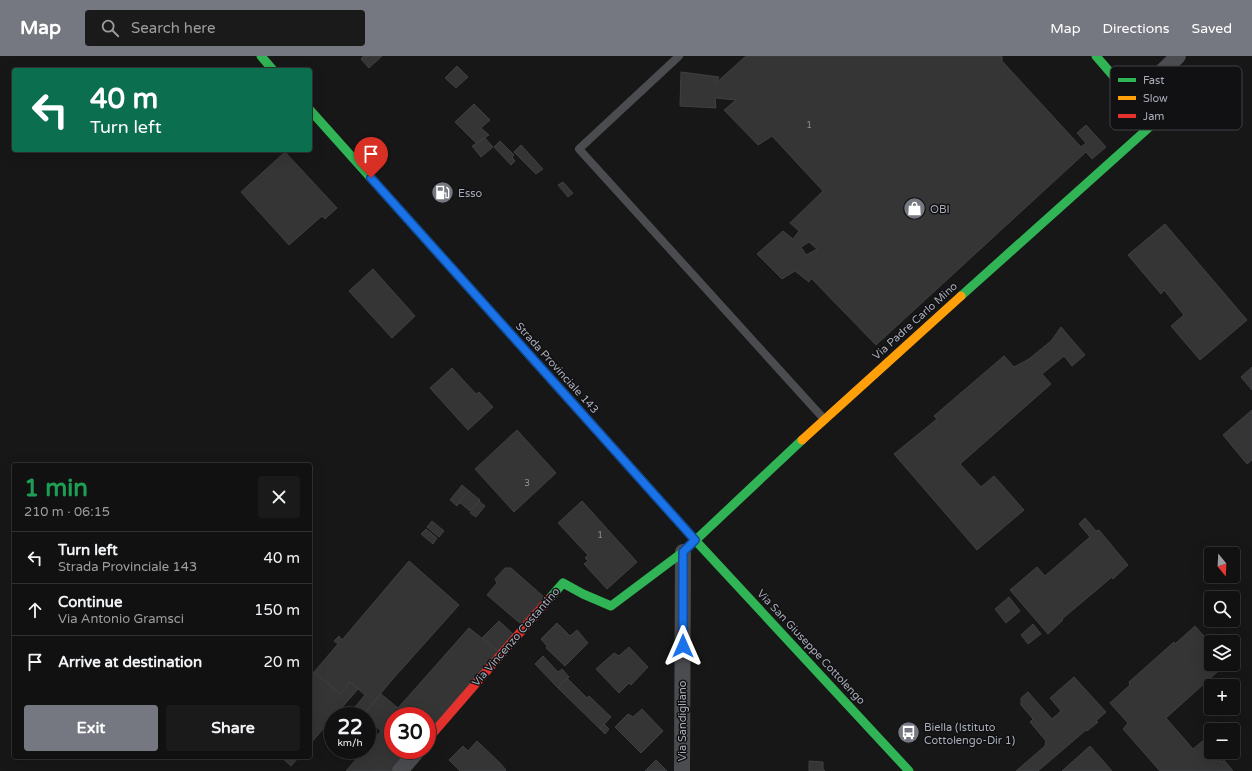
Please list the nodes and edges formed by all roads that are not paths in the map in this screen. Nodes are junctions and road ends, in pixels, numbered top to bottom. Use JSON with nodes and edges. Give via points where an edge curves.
{"nodes":[{"id":1,"x":261,"y":56,"type":"edge"},
{"id":2,"x":679,"y":56,"type":"edge"},
{"id":3,"x":1096,"y":56,"type":"edge"},
{"id":4,"x":1178,"y":56,"type":"edge"},
{"id":5,"x":1168,"y":66,"type":"edge"},
{"id":6,"x":271,"y":68,"type":"edge"},
{"id":7,"x":1110,"y":72,"type":"edge"},
{"id":8,"x":312,"y":112,"type":"edge"},
{"id":9,"x":1145,"y":130,"type":"edge"},
{"id":10,"x":824,"y":419,"type":"junction"},
{"id":11,"x":695,"y":540,"type":"junction"},
{"id":12,"x":683,"y":552,"type":"junction"},
{"id":13,"x":436,"y":730,"type":"edge"},
{"id":14,"x":410,"y":759,"type":"edge"},
{"id":15,"x":400,"y":771,"type":"edge"},
{"id":16,"x":682,"y":771,"type":"edge"},
{"id":17,"x":909,"y":771,"type":"edge"}],
"edges":[{"from":1,"to":6,"type":"street"},
{"from":2,"to":10,"type":"lane","via":[[579,149]]},
{"from":3,"to":7,"type":"street"},
{"from":4,"to":5,"type":"street"},
{"from":8,"to":11,"type":"street","name":"Strada Provinciale 143"},
{"from":9,"to":10,"type":"street","name":"Via Padre Carlo Mino"},
{"from":10,"to":11,"type":"street","name":"Via Padre Carlo Mino"},
{"from":11,"to":12,"type":"street","name":"Via Vincenzo Costantino"},
{"from":11,"to":17,"type":"street","name":"Via San Giuseppe Cottolengo"},
{"from":12,"to":13,"type":"street","name":"Via Vincenzo Costantino","via":[[611,606],[563,583]]},
{"from":12,"to":16,"type":"street","name":"Via Sandigliano"},
{"from":14,"to":15,"type":"street"}]}
